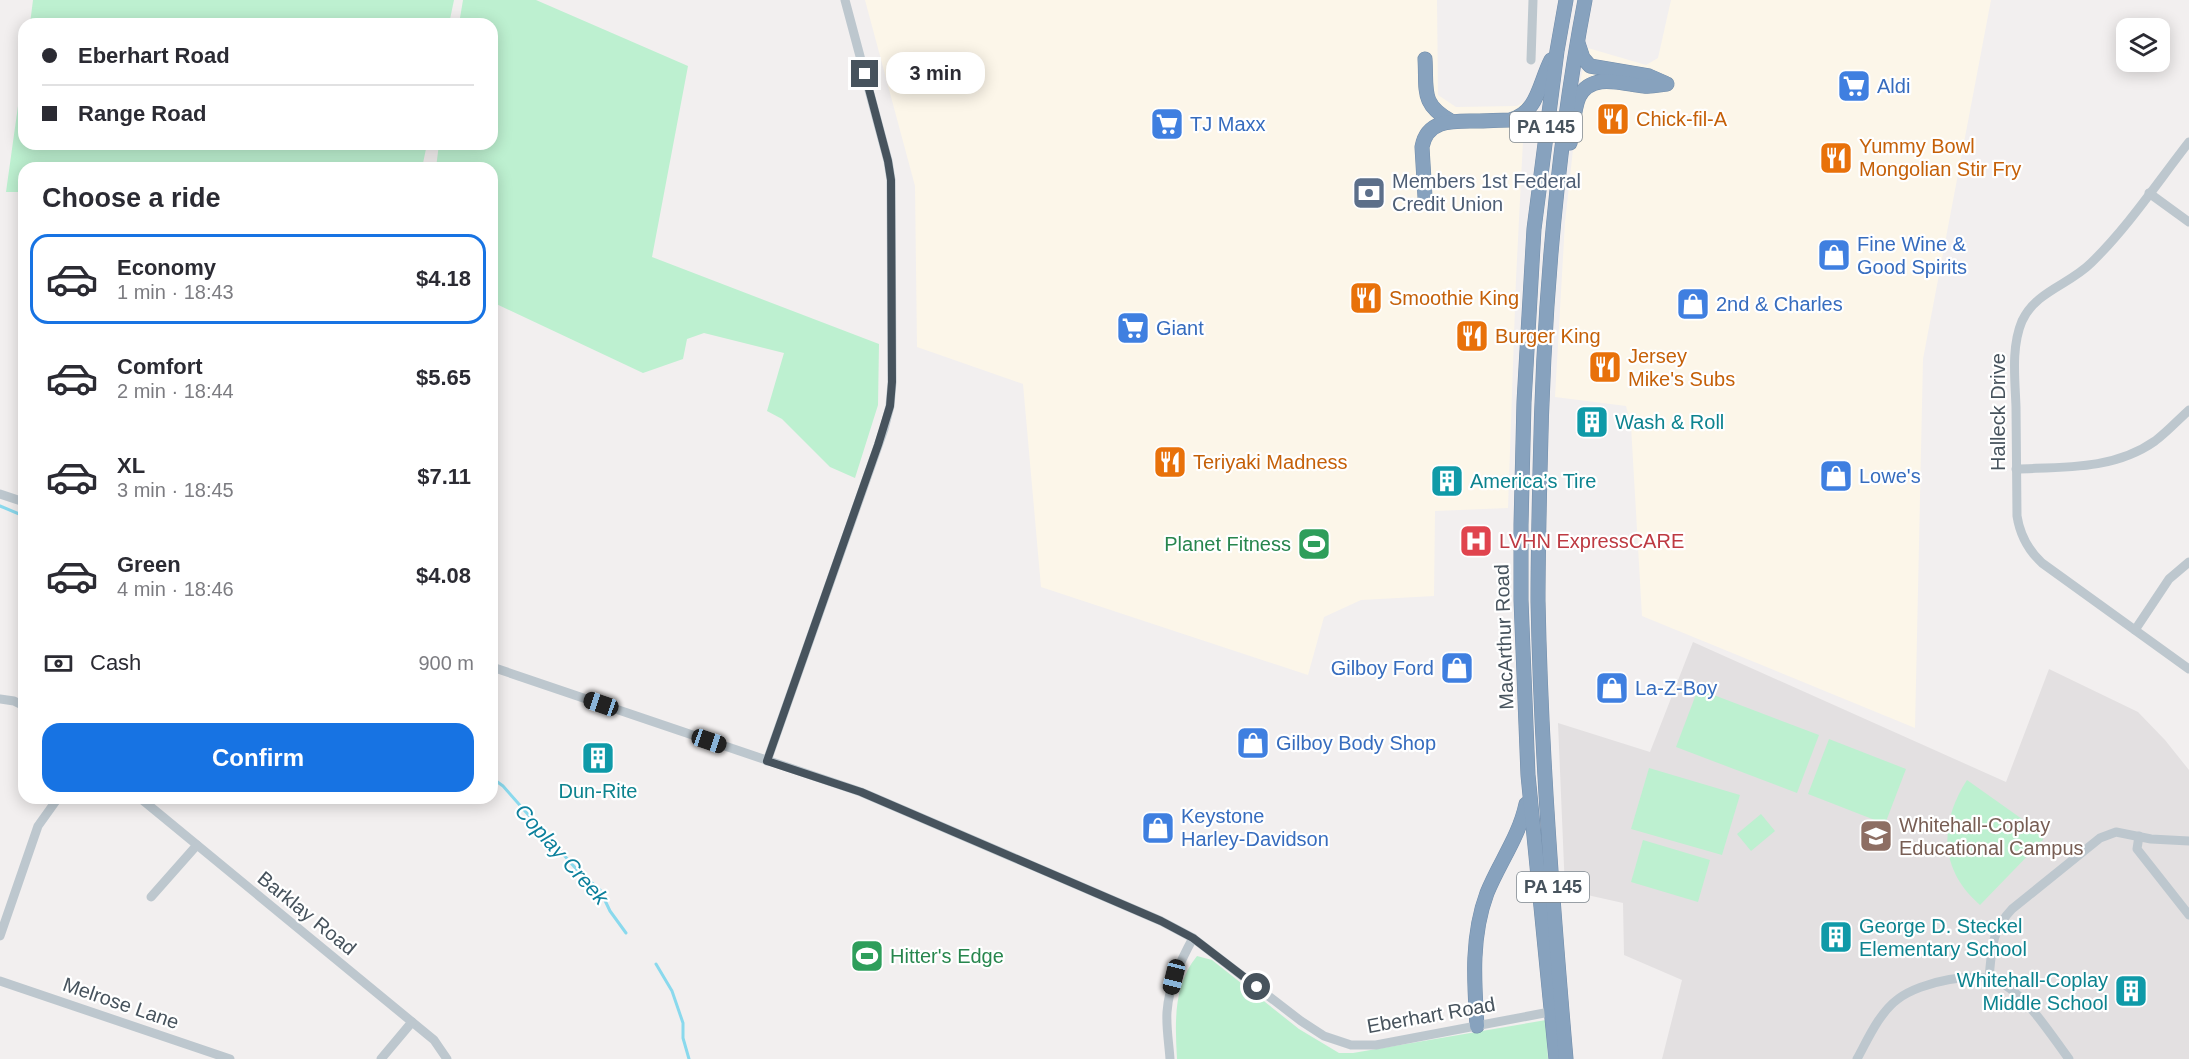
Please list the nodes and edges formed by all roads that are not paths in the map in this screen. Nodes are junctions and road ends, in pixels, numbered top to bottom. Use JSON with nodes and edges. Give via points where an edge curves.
{"nodes":[{"id":1,"x":845,"y":0,"type":"edge"},
{"id":2,"x":1533,"y":0,"type":"edge"},
{"id":3,"x":1566,"y":0,"type":"edge"},
{"id":4,"x":1585,"y":0,"type":"edge"},
{"id":5,"x":1577,"y":40,"type":"junction"},
{"id":6,"x":1557,"y":51,"type":"junction"},
{"id":7,"x":1425,"y":59,"type":"dead end"},
{"id":8,"x":1531,"y":60,"type":"dead end"},
{"id":9,"x":1451,"y":121,"type":"junction"},
{"id":10,"x":2189,"y":142,"type":"edge"},
{"id":11,"x":1560,"y":160,"type":"junction"},
{"id":12,"x":2150,"y":193,"type":"junction"},
{"id":13,"x":1425,"y":197,"type":"dead end"},
{"id":14,"x":2189,"y":222,"type":"edge"},
{"id":15,"x":2189,"y":410,"type":"edge"},
{"id":16,"x":2016,"y":469,"type":"junction"},
{"id":17,"x":0,"y":494,"type":"edge"},
{"id":18,"x":18,"y":500,"type":"edge"},
{"id":19,"x":2189,"y":562,"type":"edge"},
{"id":20,"x":2135,"y":630,"type":"junction"},
{"id":21,"x":498,"y":669,"type":"edge"},
{"id":22,"x":2189,"y":669,"type":"edge"},
{"id":23,"x":0,"y":699,"type":"edge"},
{"id":24,"x":18,"y":703,"type":"edge"},
{"id":25,"x":767,"y":761,"type":"junction"},
{"id":26,"x":1528,"y":775,"type":"junction"},
{"id":27,"x":54,"y":804,"type":"edge"},
{"id":28,"x":147,"y":804,"type":"edge"},
{"id":29,"x":2139,"y":837,"type":"junction"},
{"id":30,"x":2189,"y":841,"type":"edge"},
{"id":31,"x":197,"y":845,"type":"junction"},
{"id":32,"x":150,"y":897,"type":"dead end"},
{"id":33,"x":2189,"y":915,"type":"edge"},
{"id":34,"x":0,"y":936,"type":"edge"},
{"id":35,"x":1193,"y":938,"type":"junction"},
{"id":36,"x":1989,"y":978,"type":"junction"},
{"id":37,"x":0,"y":981,"type":"edge"},
{"id":38,"x":1557,"y":1011,"type":"junction"},
{"id":39,"x":412,"y":1022,"type":"junction"},
{"id":40,"x":1477,"y":1026,"type":"junction"},
{"id":41,"x":230,"y":1059,"type":"edge"},
{"id":42,"x":381,"y":1059,"type":"edge"},
{"id":43,"x":447,"y":1059,"type":"edge"},
{"id":44,"x":1170,"y":1059,"type":"edge"},
{"id":45,"x":1556,"y":1059,"type":"edge"},
{"id":46,"x":1566,"y":1059,"type":"edge"},
{"id":47,"x":1857,"y":1059,"type":"edge"},
{"id":48,"x":2069,"y":1059,"type":"edge"}],
"edges":[{"from":1,"to":25,"type":"street","via":[[891,180],[890,406]]},
{"from":2,"to":8,"type":"street"},
{"from":3,"to":6,"type":"highway","name":"MacArthur Road","number":"PA 145"},
{"from":4,"to":5,"type":"highway","name":"MacArthur Road","number":"PA 145"},
{"from":5,"to":11,"type":"highway","name":"MacArthur Road","number":"PA 145"},
{"from":5,"to":11,"type":"highway","via":[[1582,58],[1590,66],[1649,76],[1667,84],[1647,87],[1604,81],[1588,86],[1579,98],[1570,143]]},
{"from":6,"to":9,"type":"highway","via":[[1526,113],[1510,120]]},
{"from":6,"to":26,"type":"highway","name":"MacArthur Road","number":"PA 145","via":[[1534,229],[1524,409],[1521,600]]},
{"from":7,"to":9,"type":"highway","via":[[1428,100],[1434,110]]},
{"from":9,"to":13,"type":"highway","via":[[1431,128],[1423,141]]},
{"from":10,"to":12,"type":"street","name":"Halleck Drive"},
{"from":11,"to":38,"type":"highway","name":"MacArthur Road","number":"PA 145","via":[[1545,313],[1538,581]]},
{"from":12,"to":14,"type":"street"},
{"from":12,"to":16,"type":"street","name":"Halleck Drive","via":[[2091,263],[2039,298],[2023,320],[2015,349]]},
{"from":15,"to":16,"type":"street","via":[[2154,441],[2124,458],[2082,466]]},
{"from":16,"to":20,"type":"street","name":"Halleck Drive","via":[[2017,516],[2029,548],[2042,563]]},
{"from":17,"to":18,"type":"street"},
{"from":19,"to":20,"type":"street","via":[[2169,579]]},
{"from":20,"to":22,"type":"street","name":"Halleck Drive"},
{"from":21,"to":25,"type":"street","name":"Eberhart Road"},
{"from":23,"to":24,"type":"street"},
{"from":25,"to":35,"type":"street","name":"Eberhart Road","via":[[861,792]]},
{"from":26,"to":38,"type":"highway","name":"MacArthur Road","number":"PA 145"},
{"from":26,"to":40,"type":"highway","via":[[1523,816],[1487,893],[1476,936]]},
{"from":27,"to":34,"type":"street","via":[[38,826]]},
{"from":28,"to":31,"type":"street","name":"Barklay Road"},
{"from":29,"to":30,"type":"street"},
{"from":29,"to":33,"type":"street","via":[[2138,849]]},
{"from":29,"to":36,"type":"street","via":[[2116,832],[2100,838],[2012,909],[1993,938]]},
{"from":31,"to":32,"type":"street"},
{"from":31,"to":39,"type":"street","name":"Barklay Road"},
{"from":35,"to":40,"type":"street","name":"Eberhart Road","via":[[1301,1021],[1337,1042],[1376,1045]]},
{"from":35,"to":44,"type":"street","via":[[1174,977],[1170,995]]},
{"from":36,"to":47,"type":"street","via":[[1937,982],[1899,998],[1871,1032]]},
{"from":36,"to":48,"type":"street","via":[[2019,995]]},
{"from":37,"to":41,"type":"street","name":"Melrose Lane"},
{"from":38,"to":40,"type":"street","name":"Eberhart Road"},
{"from":38,"to":45,"type":"highway","name":"MacArthur Road","number":"PA 145"},
{"from":38,"to":46,"type":"highway","name":"MacArthur Road","number":"PA 145"},
{"from":39,"to":42,"type":"street"},
{"from":39,"to":43,"type":"street","name":"Barklay Road","via":[[434,1040]]}]}
